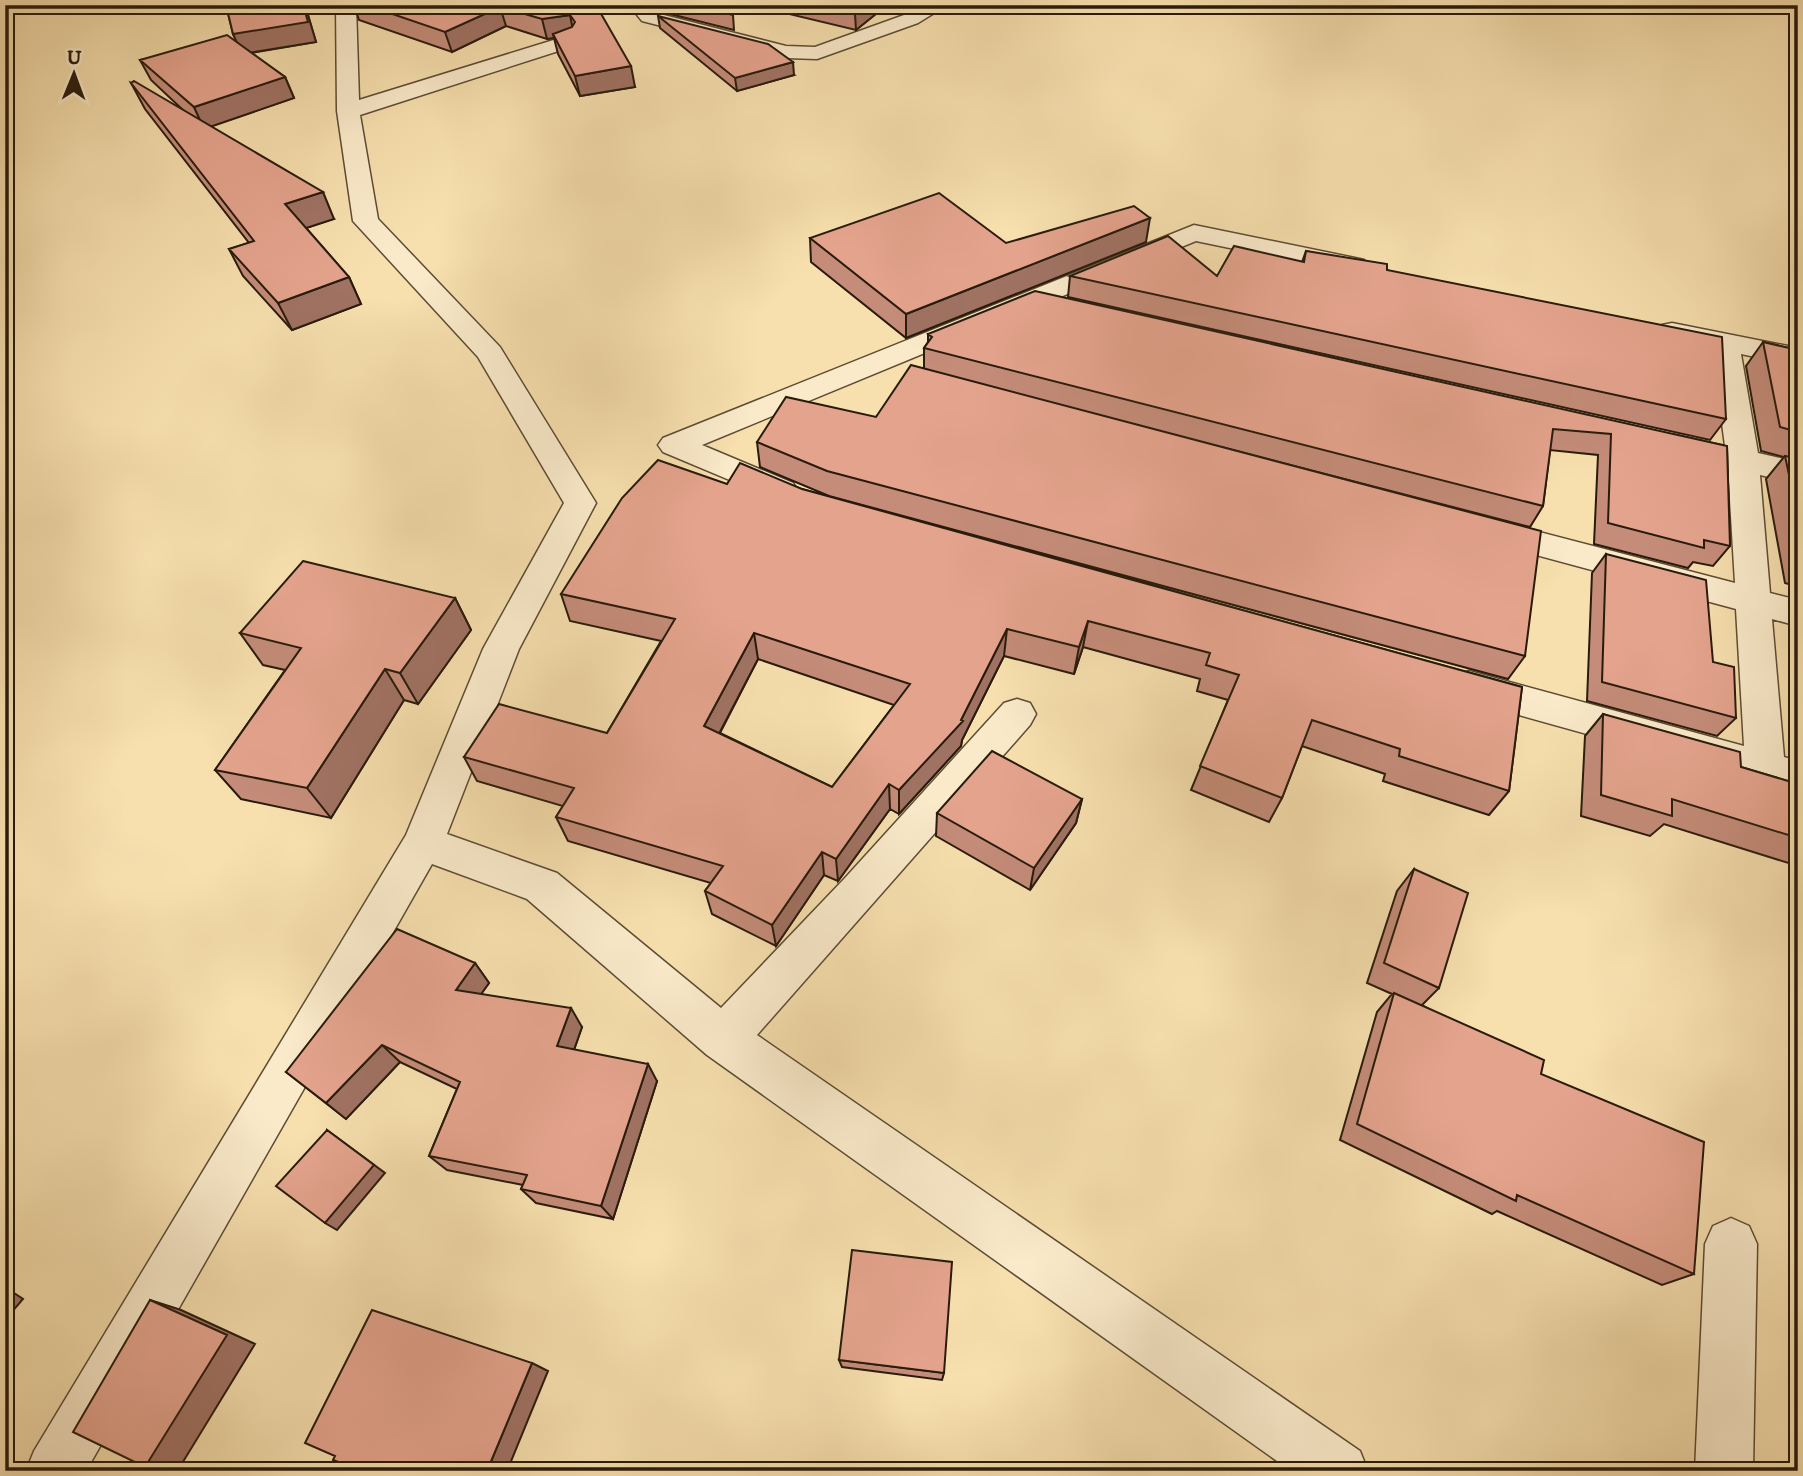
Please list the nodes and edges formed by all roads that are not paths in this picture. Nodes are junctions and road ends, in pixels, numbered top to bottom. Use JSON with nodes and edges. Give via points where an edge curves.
{"nodes":[{"id":1,"x":346,"y":5,"type":"edge"},
{"id":2,"x":639,"y":5,"type":"edge"},
{"id":3,"x":937,"y":5,"type":"edge"},
{"id":4,"x":873,"y":9,"type":"dead end"},
{"id":5,"x":911,"y":19,"type":"junction"},
{"id":6,"x":567,"y":42,"type":"edge"},
{"id":7,"x":348,"y":111,"type":"junction"},
{"id":8,"x":1385,"y":272,"type":"edge"},
{"id":9,"x":1031,"y":300,"type":"junction"},
{"id":10,"x":1072,"y":309,"type":"edge"},
{"id":11,"x":1643,"y":325,"type":"edge"},
{"id":12,"x":1725,"y":342,"type":"junction"},
{"id":13,"x":1798,"y":357,"type":"edge"},
{"id":14,"x":868,"y":367,"type":"junction"},
{"id":15,"x":908,"y":377,"type":"edge"},
{"id":16,"x":1649,"y":439,"type":"edge"},
{"id":17,"x":1743,"y":460,"type":"junction"},
{"id":18,"x":1798,"y":472,"type":"edge"},
{"id":19,"x":817,"y":506,"type":"edge"},
{"id":20,"x":1457,"y":523,"type":"edge"},
{"id":21,"x":1751,"y":601,"type":"junction"},
{"id":22,"x":1798,"y":613,"type":"edge"},
{"id":23,"x":1444,"y":679,"type":"edge"},
{"id":24,"x":1017,"y":714,"type":"dead end"},
{"id":25,"x":1781,"y":773,"type":"edge"},
{"id":26,"x":423,"y":843,"type":"junction"},
{"id":27,"x":723,"y":1039,"type":"junction"},
{"id":28,"x":1731,"y":1244,"type":"dead end"},
{"id":29,"x":54,"y":1471,"type":"edge"},
{"id":30,"x":1340,"y":1471,"type":"edge"},
{"id":31,"x":1724,"y":1471,"type":"edge"}],
"edges":[{"from":1,"to":7,"type":"street"},
{"from":2,"to":5,"type":"street","via":[[649,17],[803,54]]},
{"from":3,"to":5,"type":"street"},
{"from":4,"to":5,"type":"street"},
{"from":6,"to":7,"type":"street"},
{"from":7,"to":26,"type":"street","via":[[366,220],[490,353],[580,503],[501,649]]},
{"from":8,"to":9,"type":"street","via":[[1194,233]]},
{"from":9,"to":10,"type":"street"},
{"from":9,"to":14,"type":"street"},
{"from":11,"to":12,"type":"street"},
{"from":12,"to":13,"type":"street"},
{"from":12,"to":17,"type":"street"},
{"from":14,"to":15,"type":"street"},
{"from":14,"to":19,"type":"street","via":[[674,445]]},
{"from":16,"to":17,"type":"street"},
{"from":17,"to":18,"type":"street"},
{"from":17,"to":21,"type":"street"},
{"from":20,"to":21,"type":"street"},
{"from":21,"to":22,"type":"street"},
{"from":21,"to":25,"type":"street"},
{"from":23,"to":25,"type":"street"},
{"from":24,"to":27,"type":"street"},
{"from":26,"to":27,"type":"street","via":[[542,886]]},
{"from":26,"to":29,"type":"street"},
{"from":27,"to":30,"type":"street"},
{"from":28,"to":31,"type":"street"}]}
